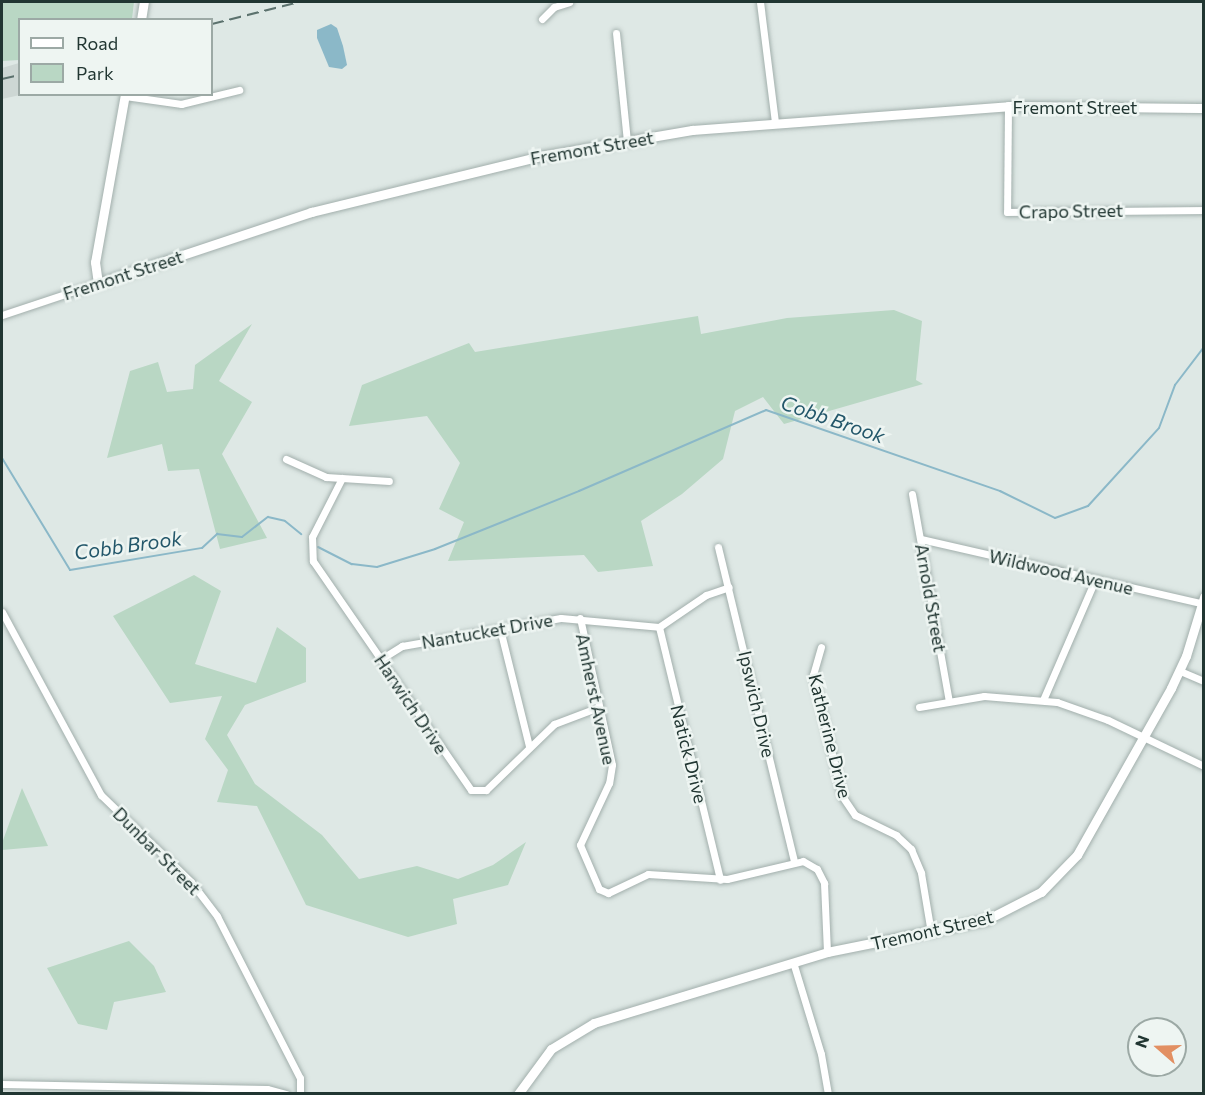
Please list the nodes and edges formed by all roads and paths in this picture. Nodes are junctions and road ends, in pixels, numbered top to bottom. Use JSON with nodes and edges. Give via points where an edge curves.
{"nodes":[{"id":1,"x":144,"y":2,"type":"edge"},
{"id":2,"x":569,"y":2,"type":"edge"},
{"id":3,"x":760,"y":2,"type":"edge"},
{"id":4,"x":141,"y":18,"type":"edge"},
{"id":5,"x":542,"y":19,"type":"dead end"},
{"id":6,"x":616,"y":33,"type":"dead end"},
{"id":7,"x":239,"y":90,"type":"dead end"},
{"id":8,"x":125,"y":96,"type":"edge"},
{"id":9,"x":131,"y":96,"type":"edge"},
{"id":10,"x":1008,"y":106,"type":"junction"},
{"id":11,"x":1203,"y":108,"type":"edge"},
{"id":12,"x":775,"y":122,"type":"junction"},
{"id":13,"x":627,"y":142,"type":"junction"},
{"id":14,"x":1203,"y":210,"type":"edge"},
{"id":15,"x":98,"y":283,"type":"junction"},
{"id":16,"x":2,"y":315,"type":"edge"},
{"id":17,"x":286,"y":459,"type":"dead end"},
{"id":18,"x":342,"y":478,"type":"junction"},
{"id":19,"x":389,"y":481,"type":"dead end"},
{"id":20,"x":912,"y":494,"type":"dead end"},
{"id":21,"x":921,"y":539,"type":"junction"},
{"id":22,"x":718,"y":547,"type":"dead end"},
{"id":23,"x":1095,"y":580,"type":"junction"},
{"id":24,"x":729,"y":587,"type":"junction"},
{"id":25,"x":1202,"y":600,"type":"edge"},
{"id":26,"x":2,"y":612,"type":"edge"},
{"id":27,"x":580,"y":618,"type":"junction"},
{"id":28,"x":659,"y":627,"type":"junction"},
{"id":29,"x":500,"y":629,"type":"junction"},
{"id":30,"x":821,"y":647,"type":"dead end"},
{"id":31,"x":381,"y":659,"type":"junction"},
{"id":32,"x":1180,"y":670,"type":"junction"},
{"id":33,"x":1203,"y":681,"type":"edge"},
{"id":34,"x":1043,"y":700,"type":"junction"},
{"id":35,"x":949,"y":701,"type":"junction"},
{"id":36,"x":919,"y":706,"type":"dead end"},
{"id":37,"x":599,"y":707,"type":"junction"},
{"id":38,"x":1143,"y":739,"type":"junction"},
{"id":39,"x":529,"y":746,"type":"junction"},
{"id":40,"x":1203,"y":766,"type":"edge"},
{"id":41,"x":794,"y":861,"type":"junction"},
{"id":42,"x":720,"y":880,"type":"junction"},
{"id":43,"x":931,"y":933,"type":"junction"},
{"id":44,"x":827,"y":952,"type":"junction"},
{"id":45,"x":793,"y":962,"type":"junction"},
{"id":46,"x":2,"y":1084,"type":"edge"},
{"id":47,"x":286,"y":1094,"type":"edge"},
{"id":48,"x":300,"y":1094,"type":"edge"},
{"id":49,"x":518,"y":1094,"type":"edge"},
{"id":50,"x":828,"y":1094,"type":"edge"}],
"edges":[{"from":1,"to":4,"type":"street"},
{"from":2,"to":5,"type":"street","via":[[554,7]]},
{"from":3,"to":12,"type":"street"},
{"from":6,"to":13,"type":"street"},
{"from":7,"to":9,"type":"street","via":[[181,104]]},
{"from":8,"to":15,"type":"street","via":[[96,256]]},
{"from":10,"to":11,"type":"street","name":"Fremont Street"},
{"from":10,"to":12,"type":"street","name":"Fremont Street"},
{"from":10,"to":14,"type":"street","name":"Crapo Street","via":[[1007,212]]},
{"from":12,"to":13,"type":"street","name":"Fremont Street"},
{"from":13,"to":15,"type":"street","name":"Fremont Street","via":[[482,169],[311,212]]},
{"from":15,"to":16,"type":"street","name":"Fremont Street"},
{"from":17,"to":18,"type":"street","via":[[318,475]]},
{"from":18,"to":19,"type":"street"},
{"from":18,"to":31,"type":"street","name":"Harwich Drive","via":[[312,537],[311,557]]},
{"from":20,"to":21,"type":"street","name":"Arnold Street"},
{"from":21,"to":23,"type":"street","name":"Wildwood Avenue"},
{"from":21,"to":35,"type":"street","name":"Arnold Street"},
{"from":22,"to":24,"type":"street","name":"Ipswich Drive"},
{"from":23,"to":25,"type":"street","name":"Wildwood Avenue"},
{"from":23,"to":34,"type":"street"},
{"from":24,"to":28,"type":"street","via":[[705,595]]},
{"from":24,"to":41,"type":"street","name":"Ipswich Drive"},
{"from":25,"to":32,"type":"street","name":"Tremont Street"},
{"from":26,"to":48,"type":"street","name":"Dunbar Street","via":[[101,795],[191,882],[217,916],[296,1069],[302,1084]]},
{"from":27,"to":28,"type":"street","name":"Nantucket Drive"},
{"from":27,"to":29,"type":"street","name":"Nantucket Drive"},
{"from":27,"to":37,"type":"street","name":"Amherst Avenue"},
{"from":28,"to":42,"type":"street","name":"Natick Drive"},
{"from":29,"to":31,"type":"street","name":"Nantucket Drive","via":[[402,646]]},
{"from":29,"to":39,"type":"street"},
{"from":30,"to":43,"type":"street","name":"Katherine Drive","via":[[813,675],[842,796],[855,815],[896,835],[911,849],[921,873]]},
{"from":31,"to":39,"type":"street","name":"Harwich Drive","via":[[473,791],[486,790]]},
{"from":32,"to":33,"type":"street"},
{"from":32,"to":38,"type":"street","name":"Tremont Street"},
{"from":34,"to":35,"type":"street","via":[[993,695]]},
{"from":34,"to":38,"type":"street","via":[[1090,713]]},
{"from":35,"to":36,"type":"street"},
{"from":37,"to":39,"type":"street","name":"Harwich Drive","via":[[554,724]]},
{"from":37,"to":42,"type":"street","name":"Amherst Avenue","via":[[611,774],[580,845],[598,889],[607,893],[655,873]]},
{"from":38,"to":40,"type":"street"},
{"from":38,"to":43,"type":"street","name":"Tremont Street","via":[[1081,849],[1059,879],[1001,915]]},
{"from":41,"to":42,"type":"street","name":"Amherst Avenue"},
{"from":41,"to":44,"type":"street","via":[[811,864],[822,877]]},
{"from":43,"to":44,"type":"street","name":"Tremont Street"},
{"from":44,"to":45,"type":"street","name":"Tremont Street"},
{"from":45,"to":49,"type":"street","name":"Tremont Street","via":[[584,1027],[551,1049]]},
{"from":45,"to":50,"type":"street","via":[[821,1053]]},
{"from":46,"to":47,"type":"street","via":[[267,1089]]}]}
